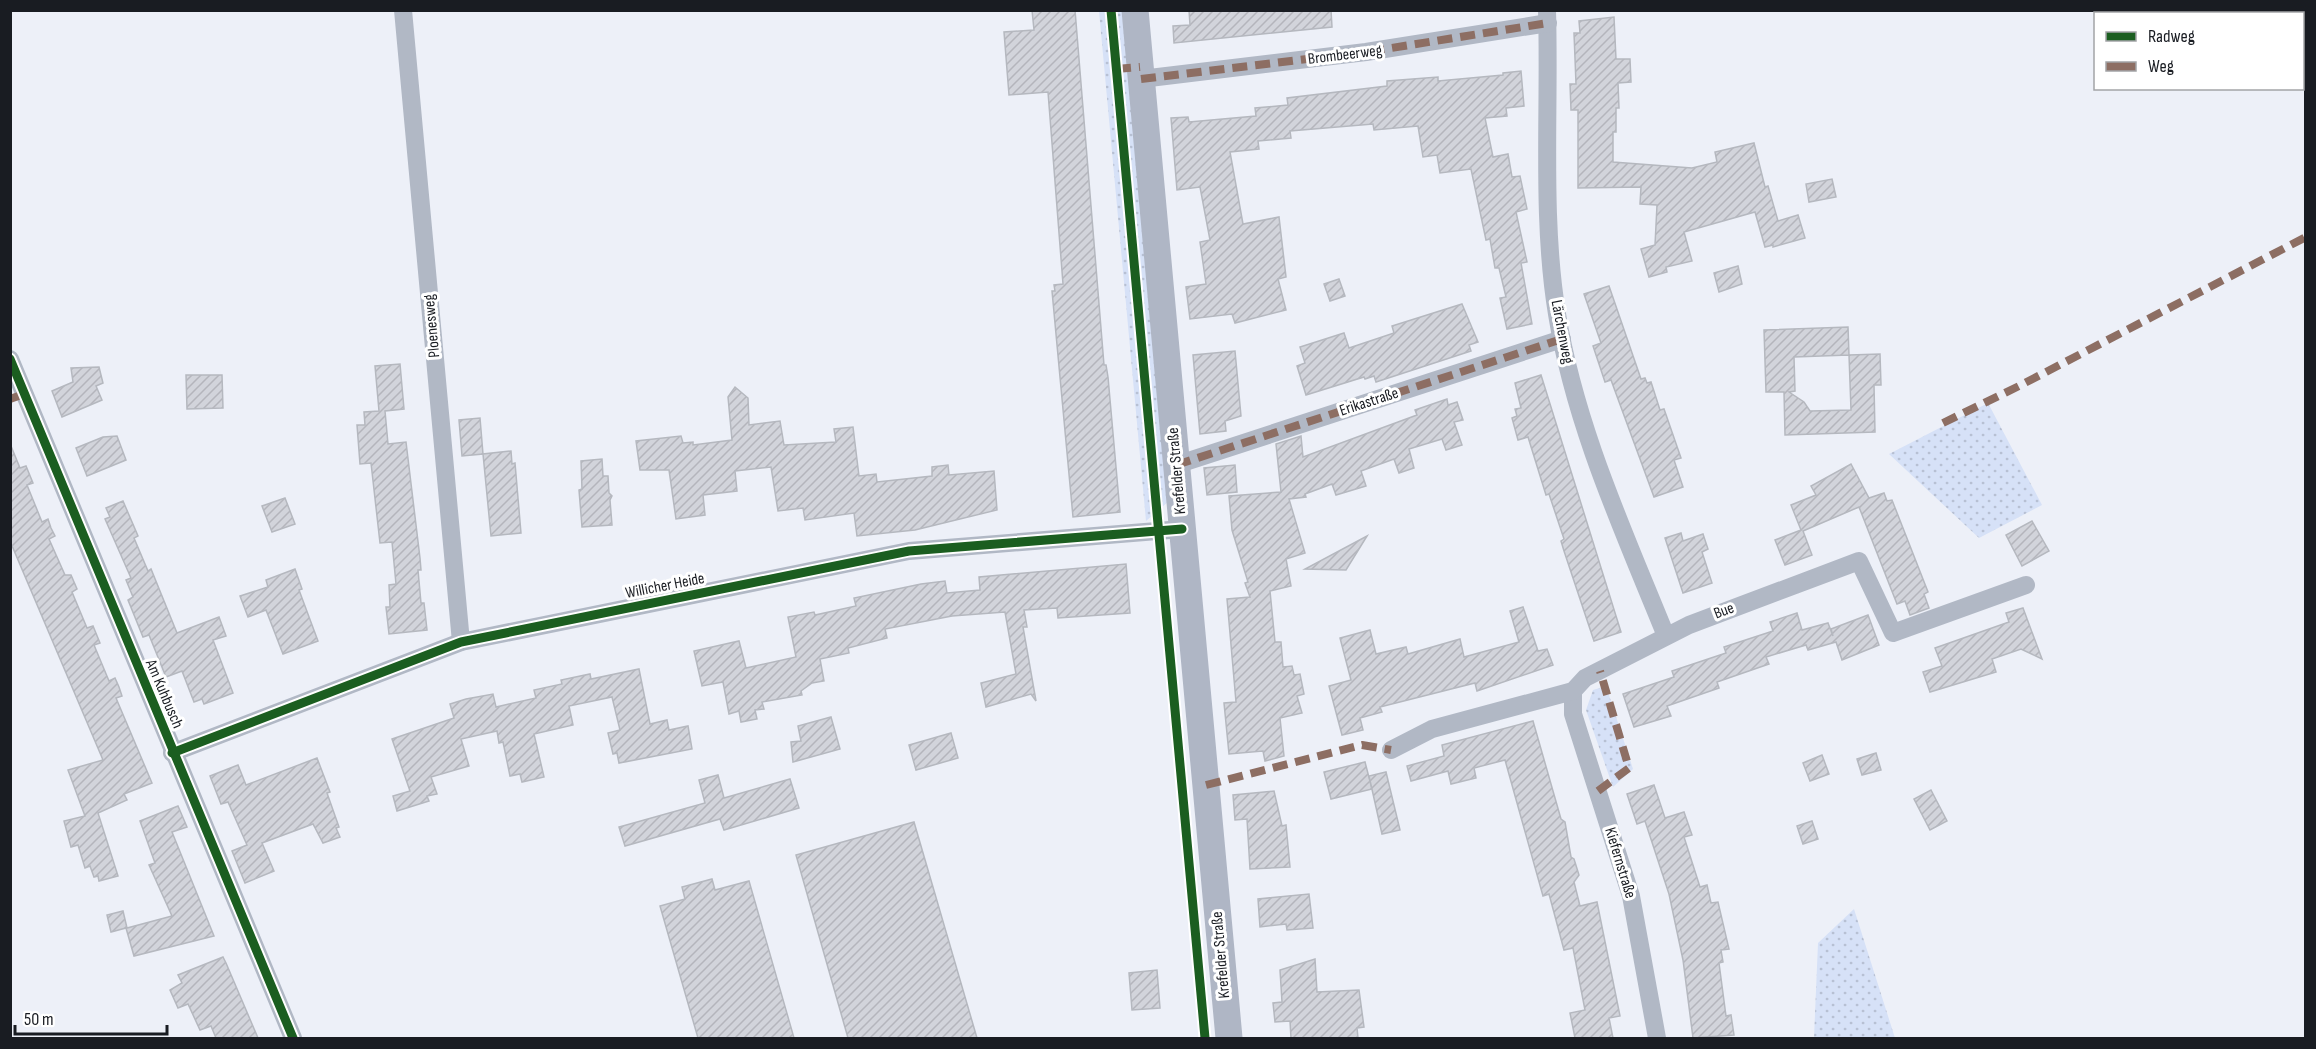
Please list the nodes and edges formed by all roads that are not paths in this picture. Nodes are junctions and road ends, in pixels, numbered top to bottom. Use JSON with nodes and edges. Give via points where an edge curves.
{"nodes":[{"id":1,"x":402,"y":10,"type":"edge"},
{"id":2,"x":1135,"y":10,"type":"edge"},
{"id":3,"x":1548,"y":17,"type":"edge"},
{"id":4,"x":1141,"y":79,"type":"junction"},
{"id":5,"x":1562,"y":339,"type":"junction"},
{"id":6,"x":10,"y":359,"type":"edge"},
{"id":7,"x":1176,"y":465,"type":"junction"},
{"id":8,"x":1182,"y":529,"type":"junction"},
{"id":9,"x":2026,"y":585,"type":"dead end"},
{"id":10,"x":1665,"y":636,"type":"junction"},
{"id":11,"x":461,"y":642,"type":"junction"},
{"id":12,"x":1573,"y":691,"type":"junction"},
{"id":13,"x":1391,"y":750,"type":"dead end"},
{"id":14,"x":172,"y":753,"type":"junction"},
{"id":15,"x":293,"y":1038,"type":"edge"},
{"id":16,"x":1229,"y":1038,"type":"edge"},
{"id":17,"x":1657,"y":1038,"type":"edge"}],
"edges":[{"from":1,"to":11,"type":"street","name":"Ploenesweg"},
{"from":2,"to":4,"type":"main road","name":"Krefelder Straße"},
{"from":3,"to":4,"type":"street","name":"Brombeerweg","via":[[1366,52]]},
{"from":3,"to":5,"type":"street","name":"Lärchenweg","via":[[1551,262]]},
{"from":4,"to":7,"type":"main road","name":"Krefelder Straße"},
{"from":5,"to":7,"type":"street","name":"Erikastraße"},
{"from":5,"to":10,"type":"street","name":"Lärchenweg","via":[[1589,437]]},
{"from":6,"to":14,"type":"street","name":"Am Kuhbusch"},
{"from":7,"to":8,"type":"main road","name":"Krefelder Straße"},
{"from":8,"to":11,"type":"street","name":"Willicher Heide","via":[[909,551]]},
{"from":8,"to":16,"type":"main road","name":"Krefelder Straße"},
{"from":9,"to":10,"type":"street","name":"Bue","via":[[1893,633],[1859,561]]},
{"from":10,"to":12,"type":"street","name":"Bue","via":[[1585,678]]},
{"from":11,"to":14,"type":"street","name":"Willicher Heide"},
{"from":12,"to":13,"type":"street","name":"Bue","via":[[1432,729]]},
{"from":12,"to":17,"type":"street","name":"Kiefernstraße","via":[[1573,714],[1631,896]]},
{"from":14,"to":15,"type":"street","name":"Am Kuhbusch"}]}
